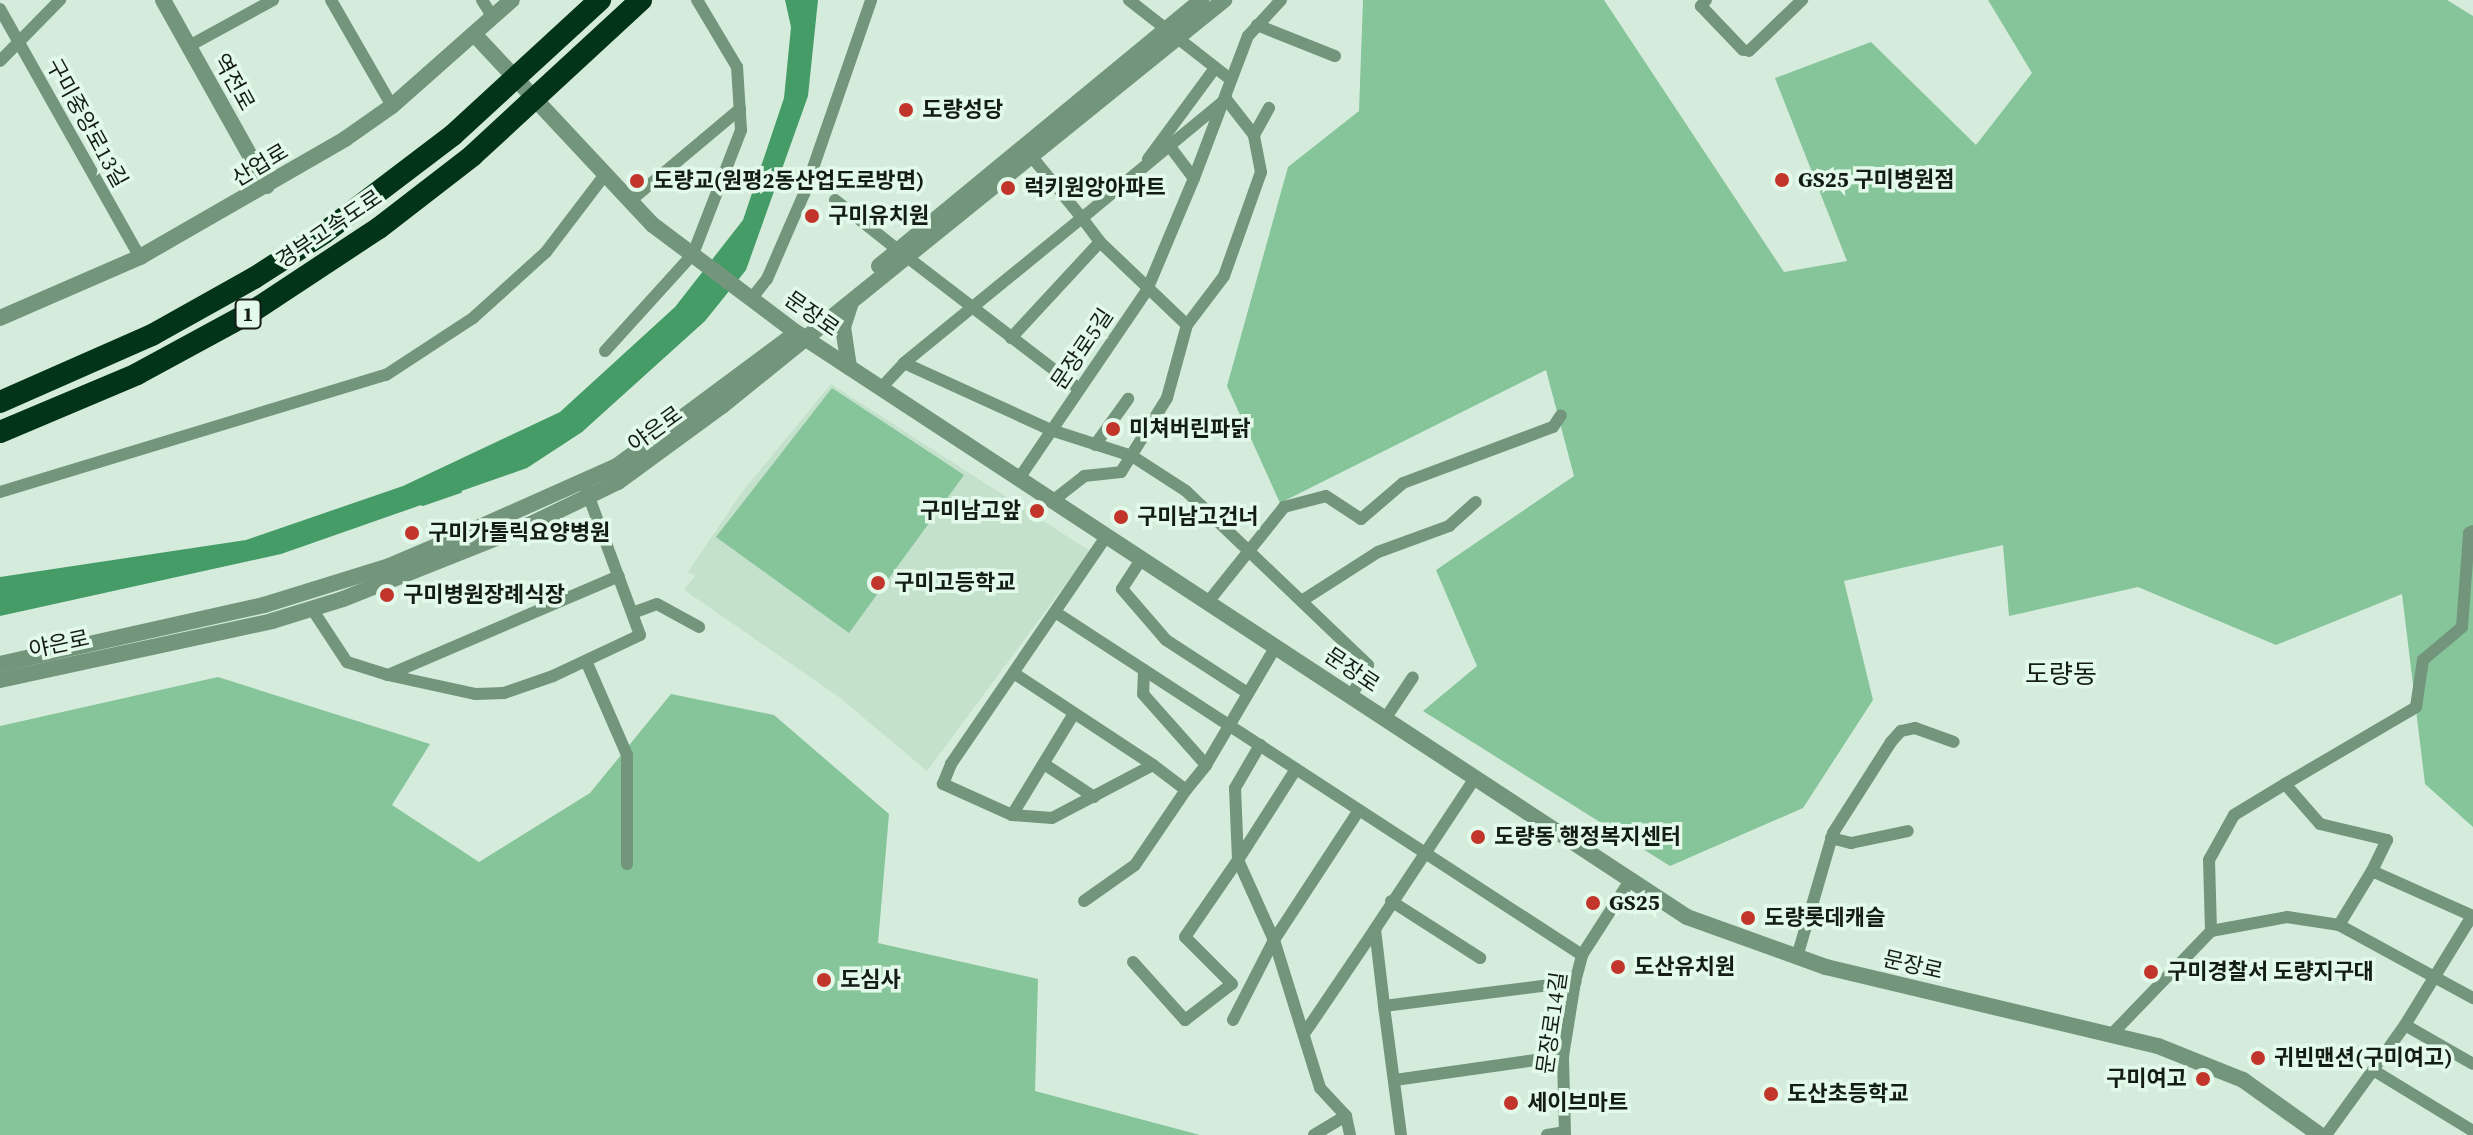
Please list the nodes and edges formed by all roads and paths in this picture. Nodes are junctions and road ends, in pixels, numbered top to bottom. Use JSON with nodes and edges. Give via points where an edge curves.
{"nodes":[{"id":1,"x":60,"y":0,"type":"edge"},
{"id":2,"x":163,"y":0,"type":"edge"},
{"id":3,"x":273,"y":0,"type":"edge"},
{"id":4,"x":331,"y":0,"type":"edge"},
{"id":5,"x":482,"y":0,"type":"edge"},
{"id":6,"x":512,"y":0,"type":"edge"},
{"id":7,"x":600,"y":0,"type":"edge"},
{"id":8,"x":641,"y":0,"type":"edge"},
{"id":9,"x":697,"y":0,"type":"edge"},
{"id":10,"x":871,"y":0,"type":"edge"},
{"id":11,"x":1129,"y":0,"type":"edge"},
{"id":12,"x":1202,"y":0,"type":"edge"},
{"id":13,"x":1224,"y":0,"type":"edge"},
{"id":14,"x":1281,"y":0,"type":"edge"},
{"id":15,"x":1802,"y":0,"type":"edge"},
{"id":16,"x":1701,"y":2,"type":"edge"},
{"id":17,"x":0,"y":9,"type":"edge"},
{"id":18,"x":492,"y":16,"type":"junction"},
{"id":19,"x":1257,"y":25,"type":"junction"},
{"id":20,"x":1172,"y":33,"type":"junction"},
{"id":21,"x":474,"y":34,"type":"junction"},
{"id":22,"x":20,"y":44,"type":"junction"},
{"id":23,"x":189,"y":46,"type":"junction"},
{"id":24,"x":1335,"y":56,"type":"dead end"},
{"id":25,"x":0,"y":61,"type":"edge"},
{"id":26,"x":1215,"y":68,"type":"junction"},
{"id":27,"x":1229,"y":78,"type":"junction"},
{"id":28,"x":1226,"y":99,"type":"junction"},
{"id":29,"x":392,"y":106,"type":"junction"},
{"id":30,"x":1269,"y":108,"type":"dead end"},
{"id":31,"x":740,"y":109,"type":"junction"},
{"id":32,"x":1254,"y":135,"type":"junction"},
{"id":33,"x":1171,"y":148,"type":"junction"},
{"id":34,"x":1031,"y":156,"type":"junction"},
{"id":35,"x":1141,"y":169,"type":"junction"},
{"id":36,"x":604,"y":176,"type":"junction"},
{"id":37,"x":1194,"y":178,"type":"junction"},
{"id":38,"x":267,"y":186,"type":"junction"},
{"id":39,"x":835,"y":200,"type":"dead end"},
{"id":40,"x":629,"y":202,"type":"junction"},
{"id":41,"x":1082,"y":218,"type":"junction"},
{"id":42,"x":1100,"y":242,"type":"junction"},
{"id":43,"x":693,"y":254,"type":"junction"},
{"id":44,"x":903,"y":254,"type":"junction"},
{"id":45,"x":140,"y":257,"type":"junction"},
{"id":46,"x":1147,"y":290,"type":"junction"},
{"id":47,"x":752,"y":298,"type":"junction"},
{"id":48,"x":851,"y":303,"type":"junction"},
{"id":49,"x":971,"y":308,"type":"junction"},
{"id":50,"x":0,"y":318,"type":"edge"},
{"id":51,"x":1187,"y":325,"type":"junction"},
{"id":52,"x":802,"y":336,"type":"junction"},
{"id":53,"x":1011,"y":338,"type":"junction"},
{"id":54,"x":605,"y":351,"type":"dead end"},
{"id":55,"x":904,"y":363,"type":"junction"},
{"id":56,"x":849,"y":367,"type":"junction"},
{"id":57,"x":881,"y":388,"type":"junction"},
{"id":58,"x":1079,"y":389,"type":"junction"},
{"id":59,"x":1128,"y":399,"type":"dead end"},
{"id":60,"x":0,"y":402,"type":"edge"},
{"id":61,"x":1561,"y":415,"type":"dead end"},
{"id":62,"x":1051,"y":430,"type":"junction"},
{"id":63,"x":0,"y":432,"type":"edge"},
{"id":64,"x":1095,"y":445,"type":"junction"},
{"id":65,"x":1132,"y":456,"type":"junction"},
{"id":66,"x":1020,"y":477,"type":"junction"},
{"id":67,"x":586,"y":490,"type":"junction"},
{"id":68,"x":0,"y":492,"type":"edge"},
{"id":69,"x":1055,"y":499,"type":"junction"},
{"id":70,"x":1476,"y":502,"type":"dead end"},
{"id":71,"x":2473,"y":531,"type":"edge"},
{"id":72,"x":1107,"y":535,"type":"junction"},
{"id":73,"x":1248,"y":552,"type":"junction"},
{"id":74,"x":1142,"y":558,"type":"junction"},
{"id":75,"x":619,"y":576,"type":"junction"},
{"id":76,"x":1303,"y":600,"type":"junction"},
{"id":77,"x":1208,"y":602,"type":"junction"},
{"id":78,"x":312,"y":609,"type":"junction"},
{"id":79,"x":635,"y":612,"type":"junction"},
{"id":80,"x":1055,"y":612,"type":"junction"},
{"id":81,"x":699,"y":627,"type":"dead end"},
{"id":82,"x":1276,"y":646,"type":"junction"},
{"id":83,"x":586,"y":661,"type":"junction"},
{"id":84,"x":0,"y":664,"type":"edge"},
{"id":85,"x":1144,"y":670,"type":"junction"},
{"id":86,"x":1015,"y":674,"type":"junction"},
{"id":87,"x":388,"y":675,"type":"junction"},
{"id":88,"x":1413,"y":677,"type":"dead end"},
{"id":89,"x":0,"y":680,"type":"edge"},
{"id":90,"x":1246,"y":692,"type":"junction"},
{"id":91,"x":1352,"y":695,"type":"junction"},
{"id":92,"x":1073,"y":715,"type":"junction"},
{"id":93,"x":1385,"y":719,"type":"junction"},
{"id":94,"x":1227,"y":724,"type":"junction"},
{"id":95,"x":1954,"y":742,"type":"dead end"},
{"id":96,"x":1260,"y":745,"type":"junction"},
{"id":97,"x":1044,"y":764,"type":"junction"},
{"id":98,"x":1153,"y":765,"type":"junction"},
{"id":99,"x":1206,"y":765,"type":"junction"},
{"id":100,"x":1296,"y":769,"type":"junction"},
{"id":101,"x":1473,"y":781,"type":"junction"},
{"id":102,"x":2285,"y":784,"type":"junction"},
{"id":103,"x":1186,"y":790,"type":"junction"},
{"id":104,"x":1094,"y":797,"type":"junction"},
{"id":105,"x":1359,"y":810,"type":"junction"},
{"id":106,"x":1012,"y":815,"type":"junction"},
{"id":107,"x":1908,"y":831,"type":"dead end"},
{"id":108,"x":1831,"y":838,"type":"junction"},
{"id":109,"x":1425,"y":853,"type":"junction"},
{"id":110,"x":1238,"y":860,"type":"junction"},
{"id":111,"x":627,"y":864,"type":"dead end"},
{"id":112,"x":2372,"y":871,"type":"junction"},
{"id":113,"x":1629,"y":882,"type":"junction"},
{"id":114,"x":1084,"y":901,"type":"dead end"},
{"id":115,"x":1391,"y":901,"type":"junction"},
{"id":116,"x":2473,"y":916,"type":"edge"},
{"id":117,"x":2339,"y":925,"type":"junction"},
{"id":118,"x":1375,"y":929,"type":"junction"},
{"id":119,"x":2211,"y":931,"type":"junction"},
{"id":120,"x":1274,"y":940,"type":"junction"},
{"id":121,"x":1582,"y":955,"type":"junction"},
{"id":122,"x":1797,"y":957,"type":"junction"},
{"id":123,"x":1480,"y":958,"type":"dead end"},
{"id":124,"x":1133,"y":962,"type":"dead end"},
{"id":125,"x":2436,"y":978,"type":"junction"},
{"id":126,"x":1575,"y":982,"type":"junction"},
{"id":127,"x":1232,"y":984,"type":"junction"},
{"id":128,"x":1243,"y":998,"type":"junction"},
{"id":129,"x":2473,"y":998,"type":"edge"},
{"id":130,"x":1384,"y":1006,"type":"junction"},
{"id":131,"x":1233,"y":1020,"type":"dead end"},
{"id":132,"x":2405,"y":1025,"type":"junction"},
{"id":133,"x":1304,"y":1034,"type":"junction"},
{"id":134,"x":2110,"y":1036,"type":"junction"},
{"id":135,"x":1563,"y":1056,"type":"junction"},
{"id":136,"x":2473,"y":1064,"type":"edge"},
{"id":137,"x":2373,"y":1070,"type":"junction"},
{"id":138,"x":1395,"y":1080,"type":"junction"},
{"id":139,"x":1346,"y":1116,"type":"junction"},
{"id":140,"x":2473,"y":1131,"type":"edge"},
{"id":141,"x":1564,"y":1134,"type":"edge"},
{"id":142,"x":1314,"y":1135,"type":"edge"},
{"id":143,"x":1350,"y":1135,"type":"edge"},
{"id":144,"x":1401,"y":1135,"type":"edge"},
{"id":145,"x":1547,"y":1135,"type":"edge"},
{"id":146,"x":2323,"y":1135,"type":"edge"}],
"edges":[{"from":1,"to":22,"type":"street"},
{"from":2,"to":23,"type":"street","name":"역전로"},
{"from":3,"to":23,"type":"street"},
{"from":4,"to":29,"type":"street"},
{"from":5,"to":18,"type":"street"},
{"from":6,"to":18,"type":"street","name":"산업로"},
{"from":7,"to":60,"type":"highway","name":"경부고속도로","number":"1","bridge":true,"via":[[453,135],[324,233],[152,335]]},
{"from":8,"to":63,"type":"highway","name":"경부고속도로","number":"1","bridge":true,"via":[[472,156],[379,228],[253,311],[137,374]]},
{"from":9,"to":31,"type":"street","via":[[737,67]]},
{"from":10,"to":47,"type":"street","via":[[804,194],[767,279]]},
{"from":11,"to":20,"type":"street"},
{"from":12,"to":20,"type":"street","name":"야은로"},
{"from":13,"to":20,"type":"street","name":"야은로"},
{"from":14,"to":19,"type":"street","name":"문장로5길"},
{"from":15,"to":16,"type":"street","via":[[1746,50]]},
{"from":17,"to":22,"type":"street","name":"구미중앙로13길"},
{"from":18,"to":21,"type":"street","name":"산업로"},
{"from":19,"to":24,"type":"street"},
{"from":19,"to":27,"type":"street","name":"문장로5길"},
{"from":20,"to":26,"type":"street"},
{"from":20,"to":34,"type":"street","name":"야은로"},
{"from":20,"to":44,"type":"street","name":"야은로"},
{"from":21,"to":29,"type":"street","name":"산업로"},
{"from":21,"to":36,"type":"street","name":"문장로"},
{"from":22,"to":25,"type":"street"},
{"from":22,"to":45,"type":"street","name":"구미중앙로13길"},
{"from":23,"to":38,"type":"street","name":"역전로"},
{"from":26,"to":27,"type":"street"},
{"from":26,"to":35,"type":"street"},
{"from":27,"to":28,"type":"street","name":"문장로5길"},
{"from":28,"to":32,"type":"street"},
{"from":28,"to":33,"type":"street"},
{"from":28,"to":37,"type":"street","name":"문장로5길"},
{"from":29,"to":38,"type":"street","name":"산업로"},
{"from":30,"to":32,"type":"street"},
{"from":31,"to":40,"type":"street"},
{"from":31,"to":43,"type":"street","via":[[741,130]]},
{"from":32,"to":51,"type":"street","via":[[1261,172],[1229,262]]},
{"from":33,"to":35,"type":"street"},
{"from":33,"to":37,"type":"street"},
{"from":34,"to":41,"type":"street"},
{"from":34,"to":44,"type":"street","name":"야은로"},
{"from":35,"to":41,"type":"street"},
{"from":36,"to":40,"type":"street","name":"문장로"},
{"from":36,"to":68,"type":"street","via":[[546,252],[473,318],[386,375]]},
{"from":37,"to":46,"type":"street","name":"문장로5길"},
{"from":38,"to":45,"type":"street","name":"산업로"},
{"from":39,"to":44,"type":"street"},
{"from":40,"to":43,"type":"street","name":"문장로"},
{"from":41,"to":42,"type":"street"},
{"from":41,"to":49,"type":"street"},
{"from":42,"to":46,"type":"street"},
{"from":42,"to":53,"type":"street"},
{"from":43,"to":47,"type":"street","name":"문장로"},
{"from":43,"to":54,"type":"street"},
{"from":44,"to":48,"type":"street","name":"야은로"},
{"from":44,"to":49,"type":"street"},
{"from":44,"to":52,"type":"street","name":"야은로"},
{"from":45,"to":50,"type":"street","name":"산업로"},
{"from":46,"to":51,"type":"street"},
{"from":46,"to":58,"type":"street","name":"문장로5길"},
{"from":47,"to":52,"type":"street","name":"문장로"},
{"from":48,"to":52,"type":"street","name":"야은로"},
{"from":48,"to":56,"type":"street","via":[[843,327]]},
{"from":49,"to":53,"type":"street"},
{"from":49,"to":55,"type":"street"},
{"from":51,"to":65,"type":"street","via":[[1167,398]]},
{"from":52,"to":56,"type":"street","name":"문장로"},
{"from":52,"to":67,"type":"street","name":"야은로"},
{"from":53,"to":58,"type":"street"},
{"from":55,"to":57,"type":"street"},
{"from":55,"to":62,"type":"street"},
{"from":56,"to":57,"type":"street","name":"문장로"},
{"from":57,"to":66,"type":"street","name":"문장로"},
{"from":58,"to":62,"type":"street","name":"문장로5길"},
{"from":59,"to":64,"type":"street"},
{"from":61,"to":73,"type":"street","via":[[1553,427],[1403,483],[1361,519],[1326,496],[1284,507]]},
{"from":62,"to":64,"type":"street"},
{"from":62,"to":66,"type":"street","name":"문장로5길"},
{"from":64,"to":65,"type":"street"},
{"from":65,"to":69,"type":"street","via":[[1121,472],[1084,476]]},
{"from":65,"to":73,"type":"street","via":[[1186,491]]},
{"from":66,"to":69,"type":"street","name":"문장로"},
{"from":67,"to":75,"type":"street"},
{"from":67,"to":78,"type":"street","name":"야은로"},
{"from":67,"to":84,"type":"street","name":"야은로","via":[[308,593]]},
{"from":69,"to":72,"type":"street","name":"문장로"},
{"from":70,"to":76,"type":"street","via":[[1449,526],[1378,552]]},
{"from":71,"to":102,"type":"street","via":[[2462,627],[2423,660],[2416,707]]},
{"from":72,"to":74,"type":"street","name":"문장로"},
{"from":72,"to":80,"type":"street"},
{"from":73,"to":76,"type":"street"},
{"from":73,"to":77,"type":"street"},
{"from":74,"to":77,"type":"street","name":"문장로"},
{"from":74,"to":90,"type":"street","via":[[1122,589],[1166,640]]},
{"from":75,"to":79,"type":"street"},
{"from":75,"to":87,"type":"street"},
{"from":76,"to":91,"type":"street","via":[[1368,665]]},
{"from":77,"to":82,"type":"street","name":"문장로"},
{"from":78,"to":87,"type":"street","via":[[347,662]]},
{"from":78,"to":89,"type":"street","name":"야은로"},
{"from":79,"to":81,"type":"street","via":[[657,604]]},
{"from":79,"to":83,"type":"street","via":[[640,635]]},
{"from":80,"to":85,"type":"street"},
{"from":80,"to":86,"type":"street"},
{"from":82,"to":90,"type":"street"},
{"from":82,"to":91,"type":"street","name":"문장로"},
{"from":83,"to":87,"type":"street","via":[[504,693],[476,694]]},
{"from":83,"to":111,"type":"street","via":[[627,755]]},
{"from":85,"to":94,"type":"street"},
{"from":85,"to":99,"type":"street","via":[[1143,694]]},
{"from":86,"to":92,"type":"street"},
{"from":86,"to":106,"type":"street","via":[[951,764],[943,784]]},
{"from":88,"to":93,"type":"street"},
{"from":90,"to":94,"type":"street"},
{"from":91,"to":93,"type":"street","name":"문장로"},
{"from":92,"to":97,"type":"street"},
{"from":92,"to":98,"type":"street"},
{"from":93,"to":101,"type":"street","name":"문장로"},
{"from":94,"to":96,"type":"street"},
{"from":94,"to":99,"type":"street"},
{"from":95,"to":108,"type":"street","via":[[1924,728],[1901,731],[1842,813]]},
{"from":96,"to":100,"type":"street"},
{"from":96,"to":110,"type":"street","via":[[1235,788]]},
{"from":97,"to":104,"type":"street"},
{"from":97,"to":106,"type":"street"},
{"from":98,"to":103,"type":"street"},
{"from":98,"to":104,"type":"street"},
{"from":99,"to":103,"type":"street"},
{"from":100,"to":105,"type":"street"},
{"from":100,"to":110,"type":"street"},
{"from":101,"to":109,"type":"street"},
{"from":101,"to":113,"type":"street","name":"문장로"},
{"from":102,"to":112,"type":"street","via":[[2320,824],[2387,840]]},
{"from":102,"to":119,"type":"street","via":[[2234,815],[2209,860]]},
{"from":103,"to":114,"type":"street","via":[[1135,865]]},
{"from":104,"to":106,"type":"street","via":[[1052,818]]},
{"from":105,"to":109,"type":"street"},
{"from":105,"to":120,"type":"street"},
{"from":107,"to":108,"type":"street","via":[[1851,843]]},
{"from":108,"to":122,"type":"street"},
{"from":109,"to":115,"type":"street"},
{"from":109,"to":121,"type":"street"},
{"from":110,"to":120,"type":"street"},
{"from":110,"to":127,"type":"street","via":[[1185,937]]},
{"from":112,"to":116,"type":"street"},
{"from":112,"to":117,"type":"street"},
{"from":113,"to":121,"type":"street","name":"문장로14길"},
{"from":113,"to":122,"type":"street","name":"문장로","via":[[1687,917]]},
{"from":115,"to":118,"type":"street"},
{"from":115,"to":123,"type":"street"},
{"from":116,"to":125,"type":"street"},
{"from":117,"to":119,"type":"street","via":[[2287,917]]},
{"from":117,"to":125,"type":"street"},
{"from":118,"to":130,"type":"street"},
{"from":118,"to":133,"type":"street"},
{"from":119,"to":134,"type":"street"},
{"from":120,"to":128,"type":"street"},
{"from":120,"to":133,"type":"street"},
{"from":121,"to":126,"type":"street","name":"문장로14길"},
{"from":122,"to":134,"type":"street","name":"문장로"},
{"from":124,"to":127,"type":"street","via":[[1185,1020]]},
{"from":125,"to":129,"type":"street"},
{"from":125,"to":132,"type":"street"},
{"from":126,"to":130,"type":"street"},
{"from":126,"to":135,"type":"street","name":"문장로14길"},
{"from":127,"to":128,"type":"street"},
{"from":128,"to":131,"type":"street"},
{"from":130,"to":138,"type":"street"},
{"from":132,"to":136,"type":"street"},
{"from":132,"to":137,"type":"street"},
{"from":133,"to":139,"type":"street","via":[[1320,1088]]},
{"from":134,"to":146,"type":"street","name":"문장로","via":[[2158,1046],[2243,1080]]},
{"from":135,"to":138,"type":"street"},
{"from":135,"to":141,"type":"street","name":"문장로14길"},
{"from":137,"to":140,"type":"street"},
{"from":137,"to":146,"type":"street"},
{"from":138,"to":144,"type":"street"},
{"from":139,"to":142,"type":"street"},
{"from":139,"to":143,"type":"street"},
{"from":141,"to":145,"type":"street"}]}
